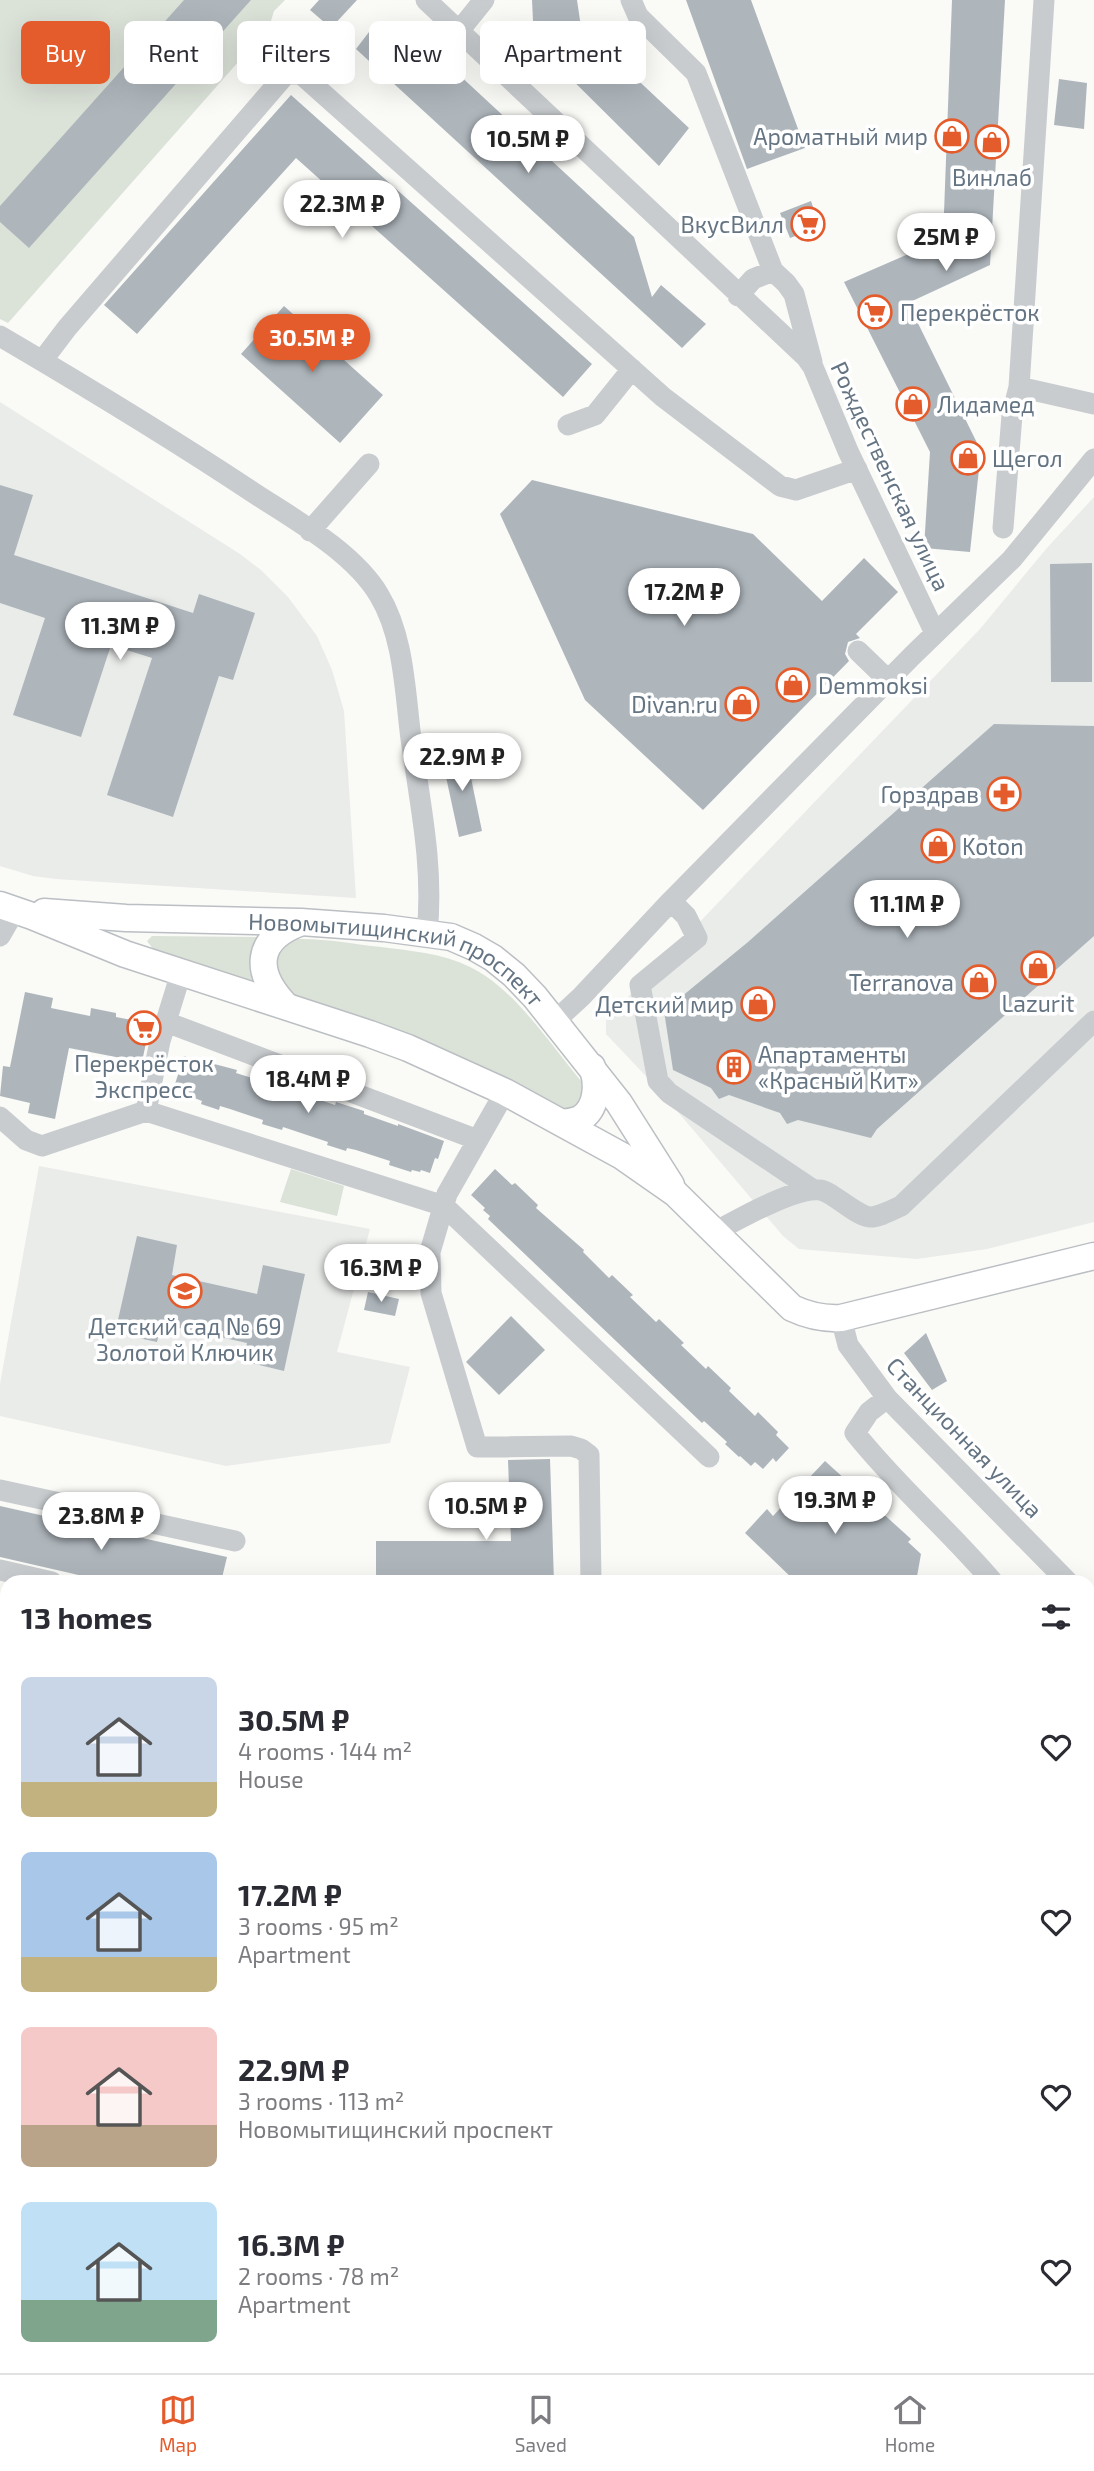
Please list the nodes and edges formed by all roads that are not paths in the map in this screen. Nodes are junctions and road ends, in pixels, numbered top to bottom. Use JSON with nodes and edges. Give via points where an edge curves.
{"nodes":[{"id":1,"x":426,"y":0,"type":"edge"},
{"id":2,"x":484,"y":0,"type":"edge"},
{"id":3,"x":631,"y":0,"type":"edge"},
{"id":4,"x":1044,"y":0,"type":"edge"},
{"id":5,"x":448,"y":21,"type":"edge"},
{"id":6,"x":466,"y":23,"type":"edge"},
{"id":7,"x":466,"y":39,"type":"edge"},
{"id":8,"x":773,"y":271,"type":"junction"},
{"id":9,"x":738,"y":296,"type":"junction"},
{"id":10,"x":0,"y":336,"type":"edge"},
{"id":11,"x":42,"y":361,"type":"junction"},
{"id":12,"x":813,"y":367,"type":"junction"},
{"id":13,"x":632,"y":369,"type":"junction"},
{"id":14,"x":1019,"y":387,"type":"junction"},
{"id":15,"x":1094,"y":404,"type":"edge"},
{"id":16,"x":568,"y":425,"type":"dead end"},
{"id":17,"x":1094,"y":459,"type":"edge"},
{"id":18,"x":369,"y":464,"type":"dead end"},
{"id":19,"x":857,"y":469,"type":"junction"},
{"id":20,"x":1003,"y":528,"type":"dead end"},
{"id":21,"x":310,"y":531,"type":"junction"},
{"id":22,"x":935,"y":634,"type":"junction"},
{"id":23,"x":855,"y":655,"type":"dead end"},
{"id":24,"x":885,"y":684,"type":"junction"},
{"id":25,"x":671,"y":901,"type":"junction"},
{"id":26,"x":8,"y":907,"type":"edge"},
{"id":27,"x":301,"y":922,"type":"junction"},
{"id":28,"x":427,"y":933,"type":"junction"},
{"id":29,"x":0,"y":936,"type":"edge"},
{"id":30,"x":181,"y":973,"type":"junction"},
{"id":31,"x":285,"y":1005,"type":"junction"},
{"id":32,"x":555,"y":1021,"type":"junction"},
{"id":33,"x":1094,"y":1021,"type":"edge"},
{"id":34,"x":166,"y":1022,"type":"junction"},
{"id":35,"x":591,"y":1065,"type":"junction"},
{"id":36,"x":505,"y":1092,"type":"junction"},
{"id":37,"x":146,"y":1111,"type":"junction"},
{"id":38,"x":0,"y":1117,"type":"edge"},
{"id":39,"x":563,"y":1122,"type":"junction"},
{"id":40,"x":478,"y":1140,"type":"junction"},
{"id":41,"x":812,"y":1189,"type":"junction"},
{"id":42,"x":676,"y":1193,"type":"junction"},
{"id":43,"x":444,"y":1206,"type":"junction"},
{"id":44,"x":715,"y":1232,"type":"junction"},
{"id":45,"x":1094,"y":1256,"type":"edge"},
{"id":46,"x":841,"y":1318,"type":"junction"},
{"id":47,"x":887,"y":1398,"type":"junction"},
{"id":48,"x":709,"y":1457,"type":"dead end"},
{"id":49,"x":0,"y":1490,"type":"edge"},
{"id":50,"x":235,"y":1541,"type":"dead end"},
{"id":51,"x":0,"y":1570,"type":"edge"},
{"id":52,"x":22,"y":1575,"type":"edge"},
{"id":53,"x":591,"y":1575,"type":"edge"},
{"id":54,"x":987,"y":1575,"type":"edge"},
{"id":55,"x":1061,"y":1575,"type":"edge"}],
"edges":[{"from":1,"to":5,"type":"street","name":"Рождественская улица"},
{"from":2,"to":6,"type":"street"},
{"from":3,"to":8,"type":"street","via":[[638,16],[696,73]]},
{"from":4,"to":14,"type":"street"},
{"from":7,"to":9,"type":"street","name":"Рождественская улица"},
{"from":8,"to":9,"type":"street","via":[[753,279]]},
{"from":8,"to":12,"type":"street","via":[[793,294]]},
{"from":9,"to":12,"type":"street","name":"Рождественская улица"},
{"from":10,"to":11,"type":"street"},
{"from":11,"to":13,"type":"street","via":[[286,74],[301,74]]},
{"from":11,"to":21,"type":"street"},
{"from":12,"to":19,"type":"street","name":"Рождественская улица"},
{"from":13,"to":16,"type":"street","via":[[595,415]]},
{"from":13,"to":19,"type":"street","via":[[780,486],[796,490]]},
{"from":14,"to":15,"type":"street"},
{"from":14,"to":20,"type":"street","via":[[1012,415]]},
{"from":17,"to":22,"type":"street","via":[[1012,559]]},
{"from":18,"to":21,"type":"street"},
{"from":19,"to":22,"type":"street","name":"Рождественская улица"},
{"from":21,"to":28,"type":"street","via":[[367,579],[388,612],[398,648],[430,868]]},
{"from":22,"to":24,"type":"street"},
{"from":23,"to":24,"type":"street"},
{"from":24,"to":25,"type":"street"},
{"from":25,"to":32,"type":"street"},
{"from":25,"to":41,"type":"street","via":[[686,916],[696,938],[640,985],[658,1081],[669,1093]]},
{"from":26,"to":27,"type":"main road","name":"Новомытищинский проспект","via":[[126,918]]},
{"from":26,"to":29,"type":"street"},
{"from":26,"to":30,"type":"main road","name":"Новомытищинский проспект"},
{"from":27,"to":28,"type":"main road","name":"Новомытищинский проспект"},
{"from":27,"to":31,"type":"main road","via":[[275,935],[264,960],[266,977]]},
{"from":28,"to":32,"type":"main road","name":"Новомытищинский проспект","via":[[451,937],[493,958]]},
{"from":30,"to":31,"type":"main road","name":"Новомытищинский проспект"},
{"from":30,"to":34,"type":"street"},
{"from":31,"to":36,"type":"main road","name":"Новомытищинский проспект","via":[[408,1048]]},
{"from":32,"to":35,"type":"main road","name":"Новомытищинский проспект"},
{"from":33,"to":41,"type":"street","via":[[901,1206],[874,1219],[865,1218],[824,1190]]},
{"from":34,"to":37,"type":"street"},
{"from":34,"to":40,"type":"street"},
{"from":35,"to":39,"type":"main road","via":[[596,1076],[594,1101],[578,1120]]},
{"from":35,"to":42,"type":"main road","name":"Новомытищинский проспект"},
{"from":36,"to":39,"type":"main road","name":"Новомытищинский проспект"},
{"from":36,"to":40,"type":"street"},
{"from":37,"to":38,"type":"street","via":[[42,1146],[26,1140]]},
{"from":37,"to":43,"type":"street"},
{"from":39,"to":42,"type":"main road","name":"Новомытищинский проспект"},
{"from":40,"to":43,"type":"street"},
{"from":41,"to":44,"type":"street","via":[[751,1212]]},
{"from":42,"to":44,"type":"main road","name":"Новомытищинский проспект"},
{"from":43,"to":48,"type":"street"},
{"from":43,"to":53,"type":"street","via":[[430,1252],[431,1293],[477,1447],[571,1446],[589,1455]]},
{"from":44,"to":46,"type":"main road","name":"Новомытищинский проспект","via":[[792,1308],[819,1318]]},
{"from":45,"to":46,"type":"main road"},
{"from":46,"to":47,"type":"street","name":"Станционная улица","via":[[848,1345]]},
{"from":47,"to":54,"type":"street","via":[[869,1412],[855,1433]]},
{"from":47,"to":55,"type":"street","name":"Станционная улица"},
{"from":49,"to":50,"type":"street"},
{"from":51,"to":52,"type":"street"}]}
